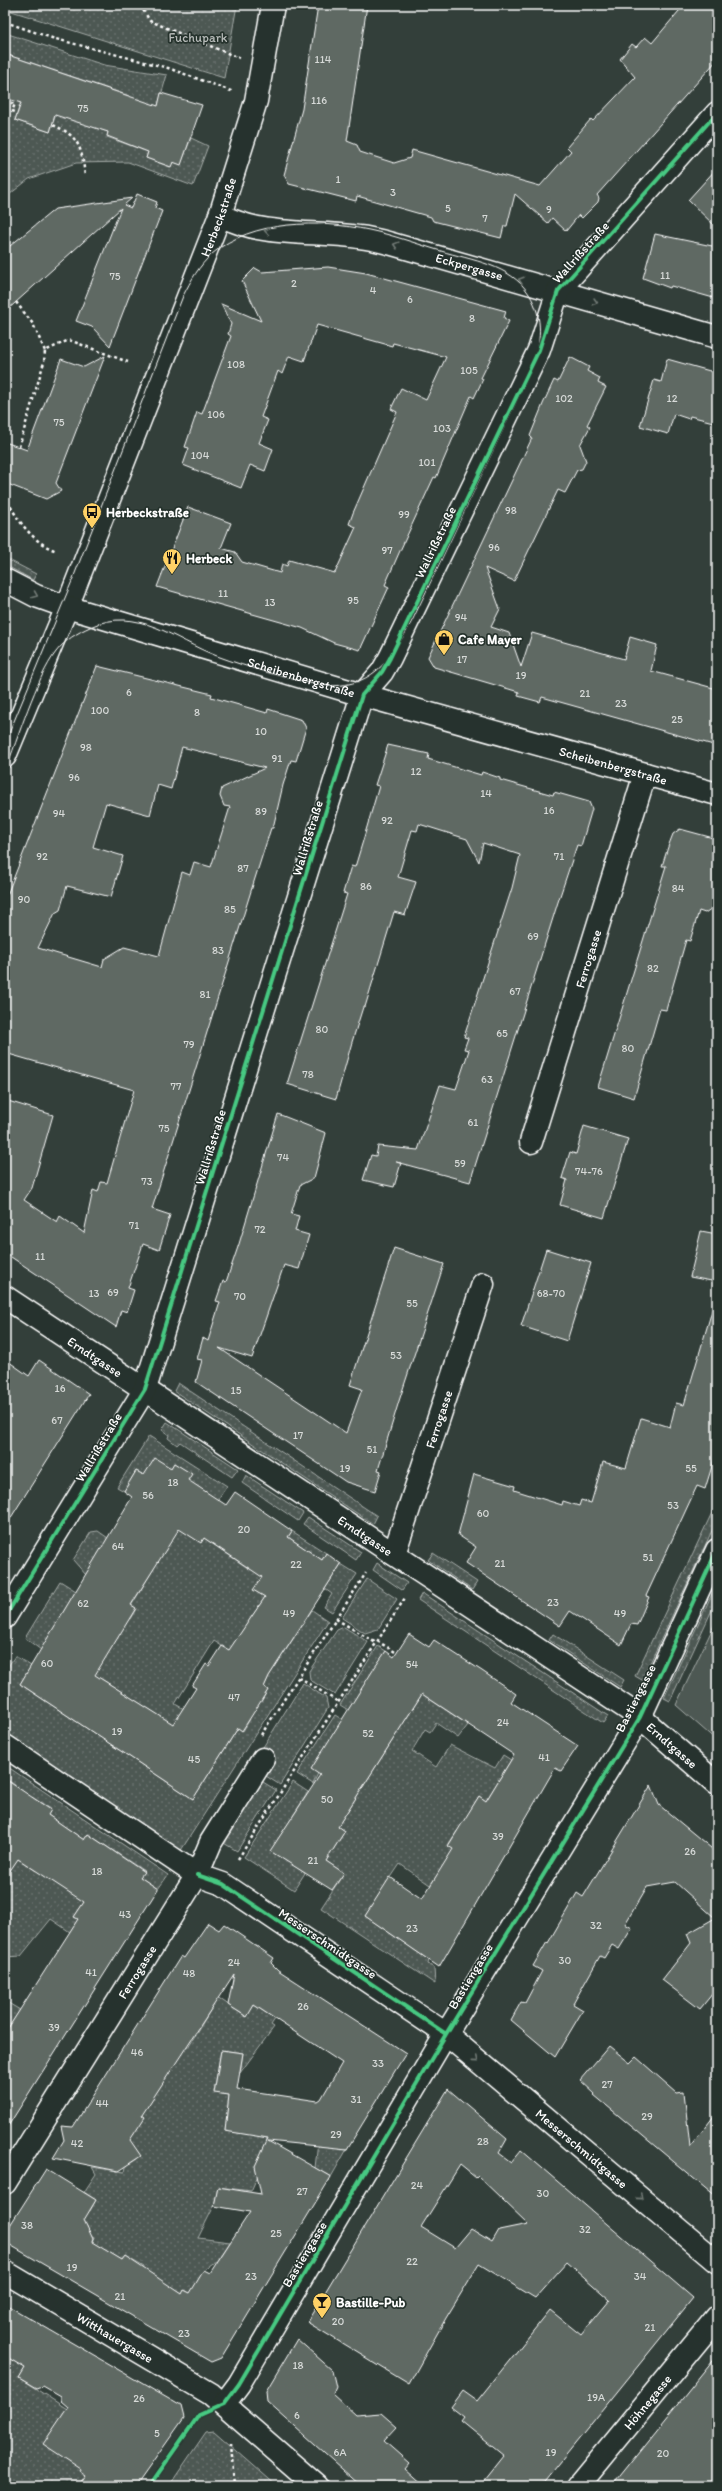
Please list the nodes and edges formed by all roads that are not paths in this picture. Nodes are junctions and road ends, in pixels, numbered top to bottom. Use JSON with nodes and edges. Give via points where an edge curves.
{"nodes":[{"id":1,"x":273,"y":5,"type":"edge"},
{"id":2,"x":717,"y":113,"type":"edge"},
{"id":3,"x":220,"y":215,"type":"junction"},
{"id":4,"x":558,"y":291,"type":"junction"},
{"id":5,"x":717,"y":337,"type":"edge"},
{"id":6,"x":5,"y":580,"type":"edge"},
{"id":7,"x":67,"y":607,"type":"junction"},
{"id":8,"x":362,"y":695,"type":"junction"},
{"id":9,"x":5,"y":756,"type":"edge"},
{"id":10,"x":645,"y":774,"type":"junction"},
{"id":11,"x":717,"y":794,"type":"edge"},
{"id":12,"x":531,"y":1142,"type":"dead end"},
{"id":13,"x":483,"y":1284,"type":"dead end"},
{"id":14,"x":5,"y":1297,"type":"edge"},
{"id":15,"x":145,"y":1389,"type":"junction"},
{"id":16,"x":717,"y":1550,"type":"edge"},
{"id":17,"x":394,"y":1554,"type":"junction"},
{"id":18,"x":5,"y":1617,"type":"edge"},
{"id":19,"x":640,"y":1717,"type":"junction"},
{"id":20,"x":5,"y":1746,"type":"edge"},
{"id":21,"x":264,"y":1759,"type":"dead end"},
{"id":22,"x":717,"y":1784,"type":"edge"},
{"id":23,"x":197,"y":1875,"type":"junction"},
{"id":24,"x":446,"y":2034,"type":"junction"},
{"id":25,"x":5,"y":2183,"type":"edge"},
{"id":26,"x":717,"y":2262,"type":"edge"},
{"id":27,"x":5,"y":2272,"type":"edge"},
{"id":28,"x":717,"y":2317,"type":"edge"},
{"id":29,"x":224,"y":2404,"type":"junction"},
{"id":30,"x":317,"y":2486,"type":"edge"},
{"id":31,"x":578,"y":2486,"type":"edge"}],
"edges":[{"from":1,"to":3,"type":"street","name":"Herbeckstraße","via":[[264,68],[256,101]]},
{"from":2,"to":4,"type":"street","name":"Wallrißstraße"},
{"from":4,"to":3,"type":"street","name":"Eckpergasse","one_way":true,"via":[[392,244],[359,237],[285,234],[236,223]]},
{"from":3,"to":7,"type":"street","name":"Herbeckstraße"},
{"from":4,"to":5,"type":"street","name":"Eckpergasse","one_way":true},
{"from":4,"to":8,"type":"street","name":"Wallrißstraße","via":[[539,350],[390,658],[382,672]]},
{"from":6,"to":7,"type":"street","name":"Scheibenbergstraße","one_way":true,"via":[[36,596]]},
{"from":7,"to":8,"type":"street","name":"Scheibenbergstraße"},
{"from":7,"to":9,"type":"street","name":"Herbeckstraße"},
{"from":8,"to":10,"type":"street","name":"Scheibenbergstraße"},
{"from":8,"to":15,"type":"street","name":"Wallrißstraße"},
{"from":10,"to":11,"type":"street","name":"Scheibenbergstraße"},
{"from":10,"to":12,"type":"street","name":"Ferrogasse"},
{"from":13,"to":17,"type":"street","name":"Ferrogasse"},
{"from":14,"to":15,"type":"street","name":"Erndtgasse"},
{"from":15,"to":17,"type":"street","name":"Erndtgasse"},
{"from":15,"to":18,"type":"street","name":"Wallrißstraße"},
{"from":16,"to":19,"type":"street","name":"Bastiengasse"},
{"from":17,"to":19,"type":"street","name":"Erndtgasse"},
{"from":19,"to":22,"type":"street","name":"Erndtgasse"},
{"from":19,"to":24,"type":"street","name":"Bastiengasse"},
{"from":20,"to":23,"type":"street","name":"Messerschmidtgasse"},
{"from":21,"to":23,"type":"street","name":"Ferrogasse","via":[[211,1842]]},
{"from":23,"to":24,"type":"street","name":"Messerschmidtgasse","via":[[222,1884]]},
{"from":23,"to":25,"type":"street","name":"Ferrogasse"},
{"from":24,"to":26,"type":"street","name":"Messerschmidtgasse","one_way":true},
{"from":24,"to":29,"type":"street","name":"Bastiengasse","via":[[239,2384]]},
{"from":27,"to":29,"type":"street","name":"Witthauergasse"},
{"from":28,"to":31,"type":"street","name":"Höhnegasse"},
{"from":29,"to":30,"type":"street","name":"Witthauergasse"}]}
